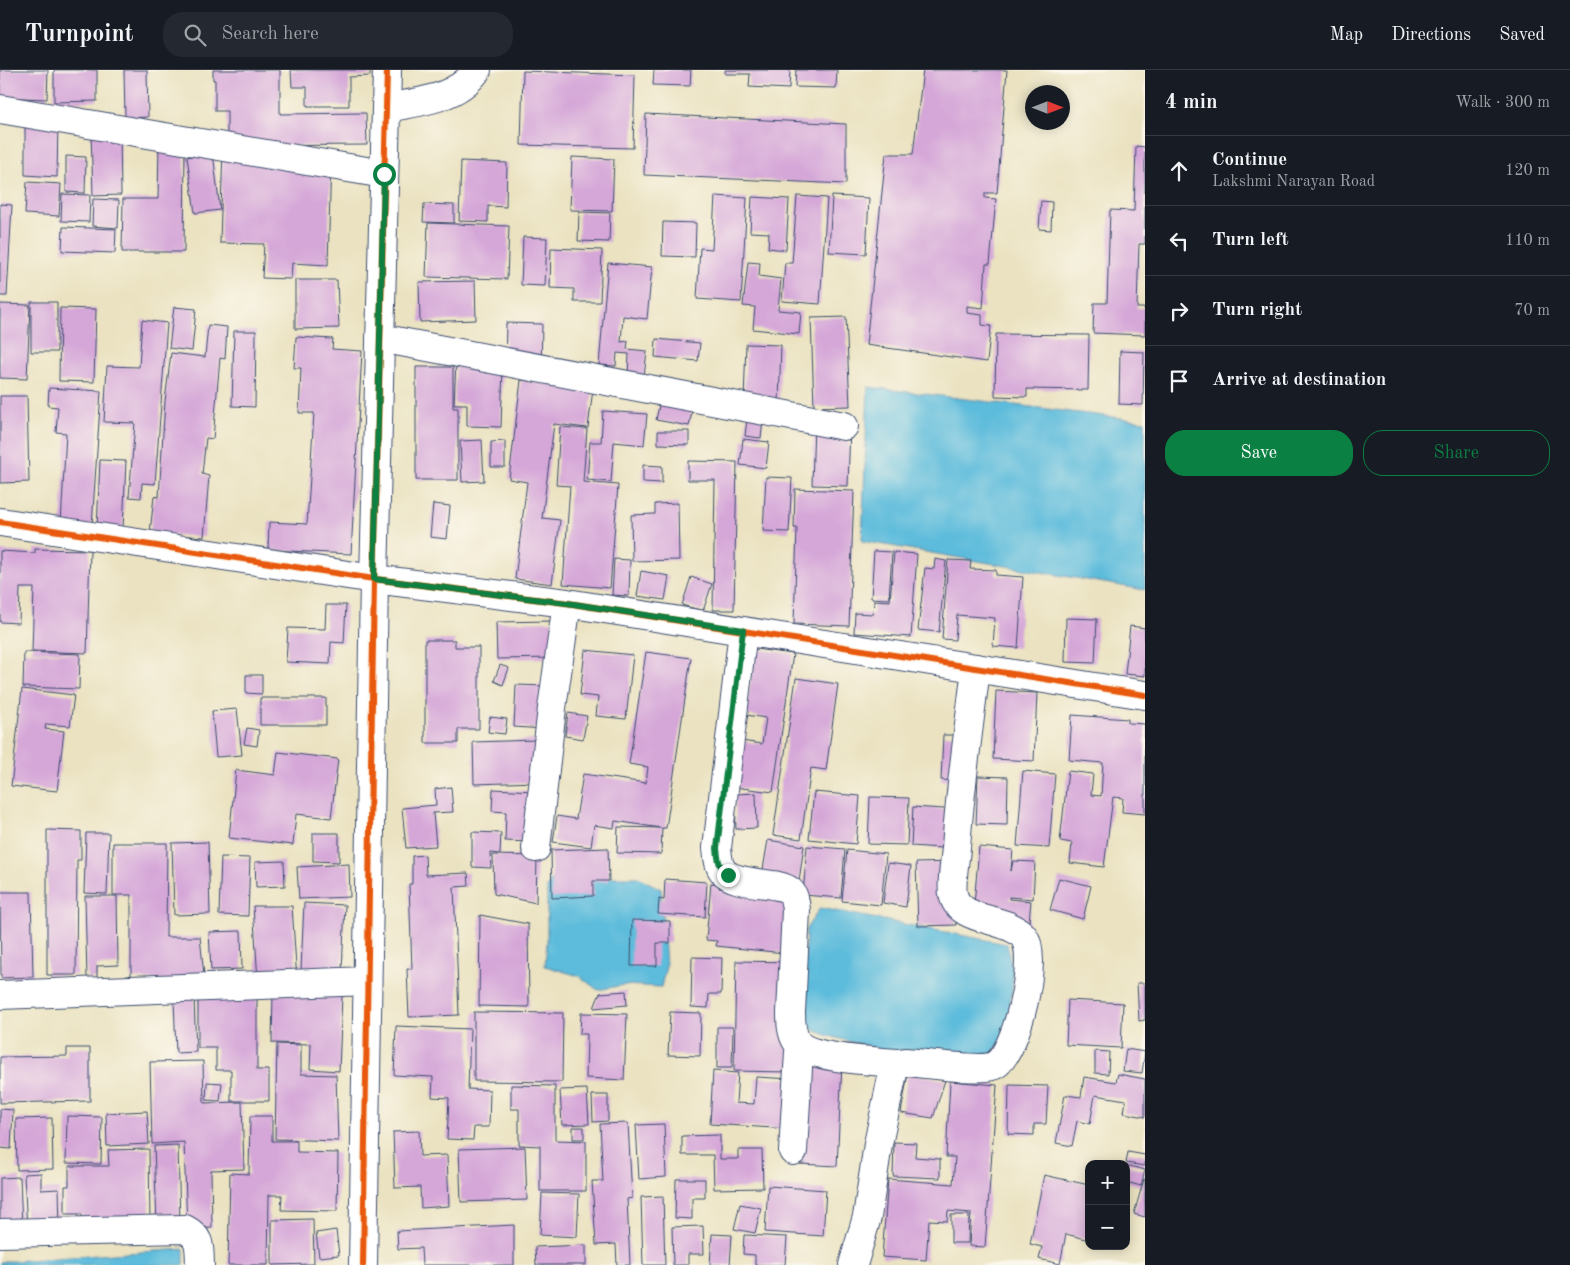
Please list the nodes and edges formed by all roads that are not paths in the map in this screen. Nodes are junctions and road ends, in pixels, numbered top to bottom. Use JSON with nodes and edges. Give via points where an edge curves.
{"nodes":[{"id":1,"x":386,"y":70,"type":"edge"},
{"id":2,"x":477,"y":70,"type":"edge"},
{"id":3,"x":386,"y":108,"type":"junction"},
{"id":4,"x":0,"y":109,"type":"edge"},
{"id":5,"x":384,"y":174,"type":"junction"},
{"id":6,"x":380,"y":338,"type":"junction"},
{"id":7,"x":844,"y":426,"type":"dead end"},
{"id":8,"x":0,"y":522,"type":"edge"},
{"id":9,"x":374,"y":579,"type":"junction"},
{"id":10,"x":567,"y":603,"type":"junction"},
{"id":11,"x":743,"y":630,"type":"junction"},
{"id":12,"x":976,"y":668,"type":"junction"},
{"id":13,"x":1145,"y":695,"type":"edge"},
{"id":14,"x":536,"y":848,"type":"dead end"},
{"id":15,"x":367,"y":982,"type":"junction"},
{"id":16,"x":0,"y":995,"type":"edge"},
{"id":17,"x":804,"y":1050,"type":"junction"},
{"id":18,"x":898,"y":1063,"type":"junction"},
{"id":19,"x":793,"y":1151,"type":"dead end"},
{"id":20,"x":0,"y":1233,"type":"edge"},
{"id":21,"x":200,"y":1265,"type":"edge"},
{"id":22,"x":363,"y":1265,"type":"edge"},
{"id":23,"x":853,"y":1265,"type":"edge"}],
"edges":[{"from":1,"to":3,"type":"street"},
{"from":2,"to":3,"type":"street","via":[[460,87],[433,100]]},
{"from":3,"to":5,"type":"street"},
{"from":4,"to":5,"type":"street"},
{"from":5,"to":6,"type":"street"},
{"from":6,"to":7,"type":"street"},
{"from":6,"to":9,"type":"street"},
{"from":8,"to":9,"type":"street"},
{"from":9,"to":10,"type":"street"},
{"from":9,"to":15,"type":"street"},
{"from":10,"to":11,"type":"street"},
{"from":10,"to":14,"type":"street"},
{"from":11,"to":12,"type":"street"},
{"from":11,"to":17,"type":"street","via":[[718,860],[728,875],[738,880],[783,888],[790,891],[795,899],[791,1012],[792,1028]]},
{"from":12,"to":13,"type":"street"},
{"from":12,"to":18,"type":"street","via":[[953,893],[957,904],[966,911],[1015,930],[1025,938],[1028,979],[1024,1000],[1008,1050],[995,1065],[981,1068]]},
{"from":15,"to":16,"type":"street"},
{"from":15,"to":22,"type":"street"},
{"from":17,"to":18,"type":"street"},
{"from":17,"to":19,"type":"street","via":[[799,1052]]},
{"from":18,"to":23,"type":"street","via":[[894,1068],[880,1135],[867,1216]]},
{"from":20,"to":21,"type":"street","via":[[185,1229],[198,1239]]}]}
